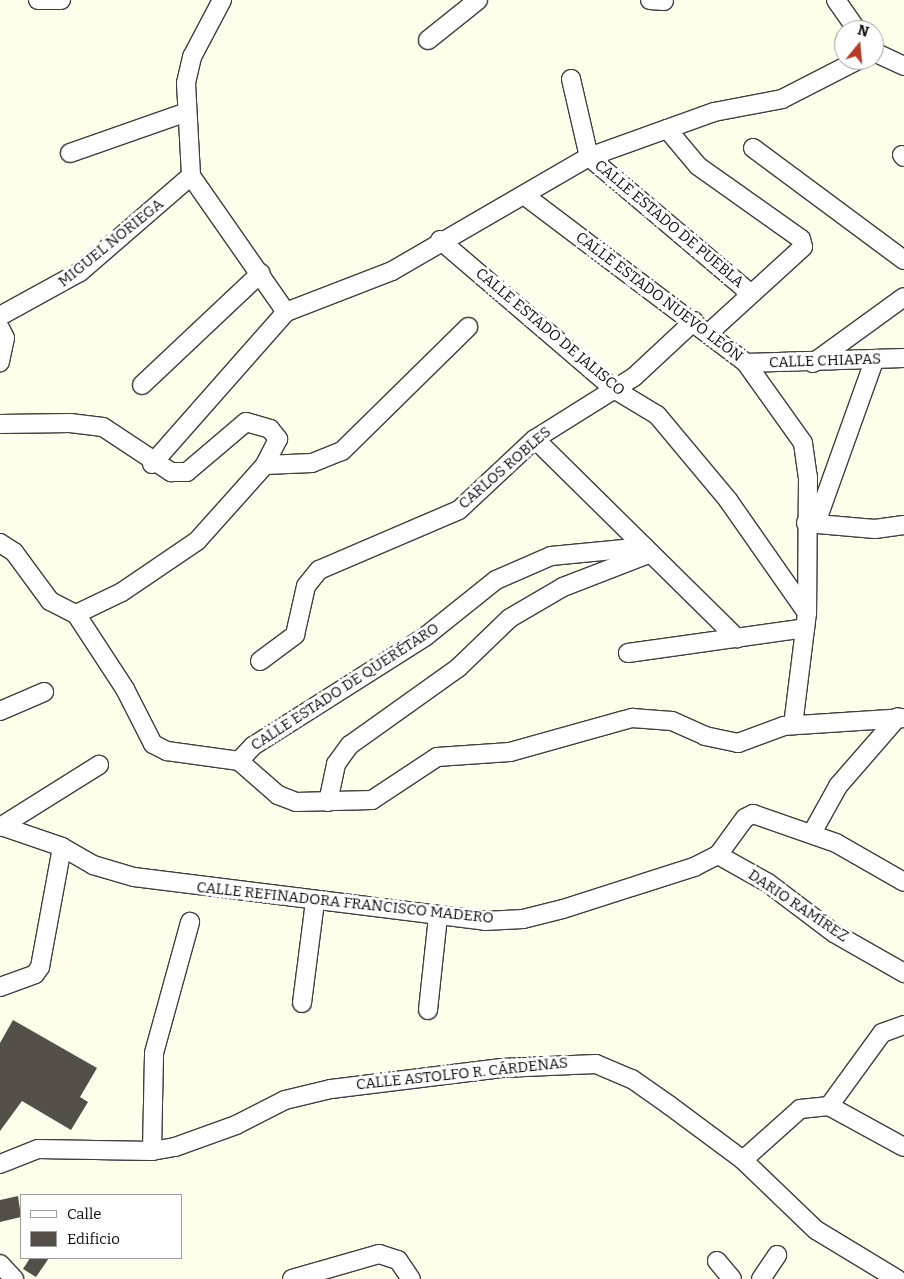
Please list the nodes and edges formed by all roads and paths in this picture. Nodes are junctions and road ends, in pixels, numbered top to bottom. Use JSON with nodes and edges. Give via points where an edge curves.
{"nodes":[{"id":1,"x":38,"y":0,"type":"edge"},
{"id":2,"x":62,"y":0,"type":"edge"},
{"id":3,"x":222,"y":0,"type":"edge"},
{"id":4,"x":478,"y":0,"type":"edge"},
{"id":5,"x":836,"y":0,"type":"edge"},
{"id":6,"x":850,"y":20,"type":"edge"},
{"id":7,"x":428,"y":40,"type":"dead end"},
{"id":8,"x":884,"y":57,"type":"edge"},
{"id":9,"x":904,"y":66,"type":"edge"},
{"id":10,"x":839,"y":70,"type":"edge"},
{"id":11,"x":571,"y":79,"type":"dead end"},
{"id":12,"x":184,"y":114,"type":"junction"},
{"id":13,"x":667,"y":129,"type":"junction"},
{"id":14,"x":753,"y":148,"type":"dead end"},
{"id":15,"x":70,"y":153,"type":"dead end"},
{"id":16,"x":589,"y":157,"type":"junction"},
{"id":17,"x":191,"y":176,"type":"junction"},
{"id":18,"x":524,"y":195,"type":"junction"},
{"id":19,"x":440,"y":240,"type":"junction"},
{"id":20,"x":904,"y":260,"type":"edge"},
{"id":21,"x":261,"y":273,"type":"junction"},
{"id":22,"x":749,"y":292,"type":"junction"},
{"id":23,"x":904,"y":297,"type":"edge"},
{"id":24,"x":286,"y":312,"type":"junction"},
{"id":25,"x":0,"y":316,"type":"edge"},
{"id":26,"x":694,"y":321,"type":"junction"},
{"id":27,"x":468,"y":327,"type":"dead end"},
{"id":28,"x":0,"y":328,"type":"edge"},
{"id":29,"x":710,"y":332,"type":"junction"},
{"id":30,"x":904,"y":358,"type":"edge"},
{"id":31,"x":874,"y":361,"type":"junction"},
{"id":32,"x":0,"y":362,"type":"edge"},
{"id":33,"x":746,"y":363,"type":"junction"},
{"id":34,"x":813,"y":363,"type":"junction"},
{"id":35,"x":142,"y":385,"type":"dead end"},
{"id":36,"x":614,"y":389,"type":"junction"},
{"id":37,"x":0,"y":424,"type":"edge"},
{"id":38,"x":535,"y":439,"type":"junction"},
{"id":39,"x":152,"y":464,"type":"junction"},
{"id":40,"x":264,"y":465,"type":"junction"},
{"id":41,"x":811,"y":523,"type":"junction"},
{"id":42,"x":904,"y":525,"type":"edge"},
{"id":43,"x":0,"y":544,"type":"edge"},
{"id":44,"x":648,"y":550,"type":"junction"},
{"id":45,"x":76,"y":614,"type":"junction"},
{"id":46,"x":806,"y":620,"type":"junction"},
{"id":47,"x":737,"y":638,"type":"junction"},
{"id":48,"x":628,"y":653,"type":"dead end"},
{"id":49,"x":260,"y":661,"type":"dead end"},
{"id":50,"x":44,"y":692,"type":"dead end"},
{"id":51,"x":0,"y":711,"type":"edge"},
{"id":52,"x":901,"y":718,"type":"edge"},
{"id":53,"x":793,"y":725,"type":"junction"},
{"id":54,"x":238,"y":761,"type":"junction"},
{"id":55,"x":99,"y":765,"type":"dead end"},
{"id":56,"x":328,"y":802,"type":"junction"},
{"id":57,"x":2,"y":827,"type":"edge"},
{"id":58,"x":812,"y":833,"type":"junction"},
{"id":59,"x":62,"y":847,"type":"junction"},
{"id":60,"x":718,"y":855,"type":"junction"},
{"id":61,"x":904,"y":882,"type":"edge"},
{"id":62,"x":315,"y":901,"type":"junction"},
{"id":63,"x":438,"y":916,"type":"junction"},
{"id":64,"x":190,"y":922,"type":"dead end"},
{"id":65,"x":904,"y":973,"type":"edge"},
{"id":66,"x":0,"y":987,"type":"edge"},
{"id":67,"x":302,"y":1003,"type":"dead end"},
{"id":68,"x":428,"y":1010,"type":"dead end"},
{"id":69,"x":904,"y":1025,"type":"edge"},
{"id":70,"x":829,"y":1106,"type":"junction"},
{"id":71,"x":904,"y":1147,"type":"edge"},
{"id":72,"x":152,"y":1151,"type":"junction"},
{"id":73,"x":742,"y":1160,"type":"junction"},
{"id":74,"x":0,"y":1164,"type":"edge"},
{"id":75,"x":777,"y":1254,"type":"dead end"},
{"id":76,"x":718,"y":1261,"type":"dead end"},
{"id":77,"x":0,"y":1264,"type":"edge"},
{"id":78,"x":14,"y":1279,"type":"edge"},
{"id":79,"x":292,"y":1279,"type":"edge"},
{"id":80,"x":411,"y":1279,"type":"edge"},
{"id":81,"x":732,"y":1279,"type":"edge"},
{"id":82,"x":761,"y":1279,"type":"edge"},
{"id":83,"x":897,"y":1279,"type":"edge"}],
"edges":[{"from":1,"to":2,"type":"street"},
{"from":3,"to":12,"type":"street","via":[[192,57]]},
{"from":4,"to":7,"type":"street"},
{"from":5,"to":6,"type":"street"},
{"from":8,"to":9,"type":"street"},
{"from":10,"to":13,"type":"street","via":[[782,99],[714,112]]},
{"from":11,"to":16,"type":"street"},
{"from":12,"to":15,"type":"street"},
{"from":12,"to":17,"type":"street"},
{"from":13,"to":16,"type":"street"},
{"from":13,"to":22,"type":"street","via":[[698,166],[801,239],[802,247]]},
{"from":14,"to":20,"type":"street"},
{"from":16,"to":18,"type":"street"},
{"from":16,"to":22,"type":"street","name":"CALLE ESTADO DE PUEBLA"},
{"from":17,"to":21,"type":"street"},
{"from":17,"to":25,"type":"street","name":"MIGUEL NORIEGA","via":[[80,272]]},
{"from":18,"to":19,"type":"street"},
{"from":18,"to":26,"type":"street","name":"CALLE ESTADO NUEVO LEÓN"},
{"from":19,"to":24,"type":"street","via":[[392,271]]},
{"from":19,"to":36,"type":"street","name":"CALLE ESTADO DE JALISCO"},
{"from":21,"to":24,"type":"street"},
{"from":21,"to":35,"type":"street"},
{"from":22,"to":29,"type":"street"},
{"from":23,"to":34,"type":"street"},
{"from":24,"to":39,"type":"street"},
{"from":26,"to":29,"type":"street","name":"CALLE ESTADO NUEVO LEÓN"},
{"from":26,"to":36,"type":"street","name":"CARLOS ROBLES","via":[[634,376]]},
{"from":27,"to":40,"type":"street","via":[[342,451],[312,463]]},
{"from":28,"to":32,"type":"street","via":[[5,338]]},
{"from":29,"to":33,"type":"street","name":"CALLE ESTADO NUEVO LEÓN"},
{"from":30,"to":31,"type":"street","name":"CALLE CHIAPAS"},
{"from":31,"to":34,"type":"street","name":"CALLE CHIAPAS"},
{"from":31,"to":41,"type":"street"},
{"from":33,"to":34,"type":"street","name":"CALLE CHIAPAS"},
{"from":33,"to":41,"type":"street","name":"CALLE ESTADO NUEVO LEÓN","via":[[803,443]]},
{"from":36,"to":38,"type":"street","name":"CARLOS ROBLES"},
{"from":36,"to":46,"type":"street","name":"CALLE ESTADO DE JALISCO","via":[[657,415],[686,445]]},
{"from":37,"to":39,"type":"street","via":[[70,423],[103,427]]},
{"from":38,"to":44,"type":"street"},
{"from":38,"to":49,"type":"street","name":"CARLOS ROBLES","via":[[459,510],[319,570],[306,586],[295,635]]},
{"from":39,"to":40,"type":"street","via":[[187,472],[246,422],[270,429],[278,439]]},
{"from":40,"to":45,"type":"street","via":[[197,541],[122,592]]},
{"from":41,"to":42,"type":"street","via":[[875,529]]},
{"from":41,"to":46,"type":"street","name":"CALLE ESTADO NUEVO LEÓN"},
{"from":43,"to":45,"type":"street","via":[[14,552],[50,601]]},
{"from":44,"to":47,"type":"street"},
{"from":44,"to":54,"type":"street","name":"CALLE ESTADO DE QUERÉTARO","via":[[551,556],[496,580],[426,636],[253,746]]},
{"from":44,"to":56,"type":"street","via":[[563,587],[510,618],[458,668],[350,745],[336,764]]},
{"from":45,"to":54,"type":"street","via":[[125,689],[153,744],[167,751]]},
{"from":46,"to":47,"type":"street"},
{"from":46,"to":53,"type":"street","name":"CALLE ESTADO NUEVO LEÓN"},
{"from":47,"to":48,"type":"street"},
{"from":50,"to":51,"type":"street"},
{"from":52,"to":53,"type":"street"},
{"from":52,"to":58,"type":"street","via":[[838,786]]},
{"from":53,"to":56,"type":"street","via":[[738,743],[672,721],[632,718],[510,752],[437,756],[417,766],[380,797]]},
{"from":54,"to":56,"type":"street","via":[[285,799]]},
{"from":55,"to":57,"type":"street"},
{"from":57,"to":59,"type":"street","name":"CALLE REFINADORA FRANCISCO MADERO"},
{"from":58,"to":60,"type":"street","via":[[763,815],[750,815]]},
{"from":58,"to":61,"type":"street"},
{"from":59,"to":62,"type":"street","name":"CALLE REFINADORA FRANCISCO MADERO","via":[[94,865],[134,877]]},
{"from":59,"to":66,"type":"street","via":[[40,967],[35,974]]},
{"from":60,"to":63,"type":"street","name":"CALLE REFINADORA FRANCISCO MADERO","via":[[524,919]]},
{"from":60,"to":65,"type":"street","name":"DARIO RAMÍREZ","via":[[768,883],[834,933]]},
{"from":62,"to":63,"type":"street","name":"CALLE REFINADORA FRANCISCO MADERO"},
{"from":62,"to":67,"type":"street"},
{"from":63,"to":68,"type":"street"},
{"from":64,"to":72,"type":"street","via":[[154,1053]]},
{"from":69,"to":70,"type":"street","via":[[882,1032]]},
{"from":70,"to":71,"type":"street"},
{"from":70,"to":73,"type":"street","via":[[800,1109]]},
{"from":72,"to":73,"type":"street","name":"CALLE ASTOLFO R. CÁRDENAS","via":[[204,1139],[310,1093],[579,1062],[612,1068],[632,1079]]},
{"from":72,"to":74,"type":"street","name":"CALLE ASTOLFO R. CÁRDENAS","via":[[38,1149]]},
{"from":73,"to":83,"type":"street","name":"CALLE ASTOLFO R. CÁRDENAS","via":[[816,1230]]},
{"from":75,"to":82,"type":"street"},
{"from":76,"to":81,"type":"street"},
{"from":77,"to":78,"type":"street"},
{"from":79,"to":80,"type":"street","via":[[379,1254],[398,1260]]}]}
